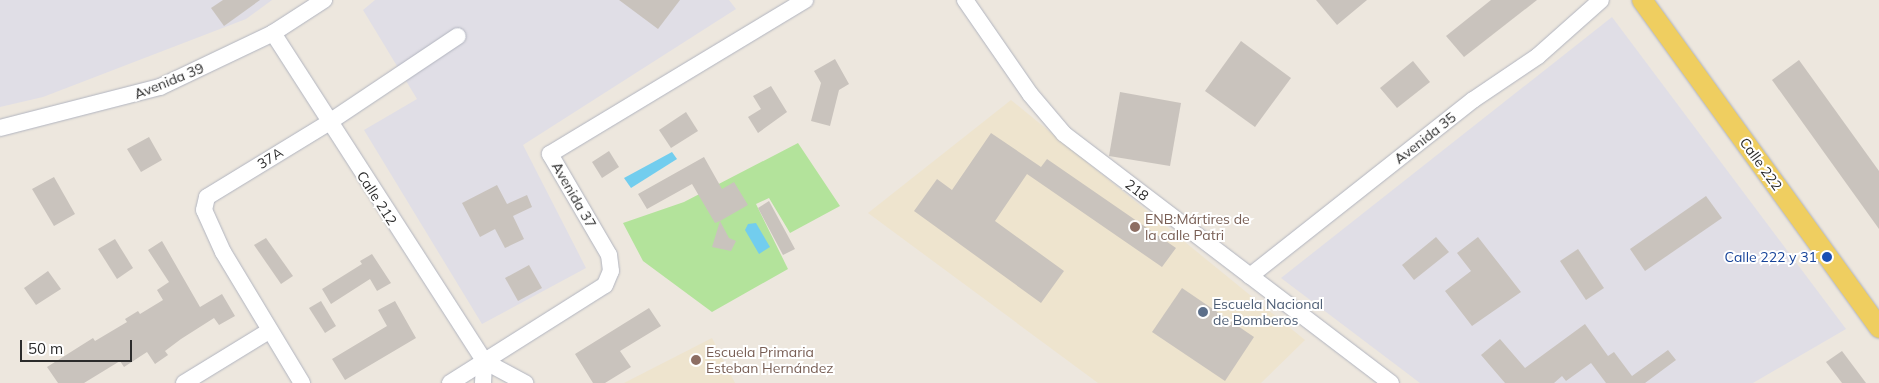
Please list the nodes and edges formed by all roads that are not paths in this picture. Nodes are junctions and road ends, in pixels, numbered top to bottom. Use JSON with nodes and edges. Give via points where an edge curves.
{"nodes":[{"id":1,"x":324,"y":0,"type":"edge"},
{"id":2,"x":805,"y":0,"type":"edge"},
{"id":3,"x":965,"y":0,"type":"edge"},
{"id":4,"x":1642,"y":0,"type":"edge"},
{"id":5,"x":1595,"y":2,"type":"edge"},
{"id":6,"x":273,"y":33,"type":"junction"},
{"id":7,"x":458,"y":36,"type":"dead end"},
{"id":8,"x":328,"y":123,"type":"junction"},
{"id":9,"x":0,"y":128,"type":"edge"},
{"id":10,"x":1250,"y":276,"type":"junction"},
{"id":11,"x":1879,"y":328,"type":"edge"},
{"id":12,"x":269,"y":332,"type":"junction"},
{"id":13,"x":484,"y":361,"type":"junction"},
{"id":14,"x":184,"y":383,"type":"edge"},
{"id":15,"x":302,"y":383,"type":"edge"},
{"id":16,"x":450,"y":383,"type":"edge"},
{"id":17,"x":483,"y":383,"type":"edge"},
{"id":18,"x":525,"y":383,"type":"edge"},
{"id":19,"x":1391,"y":383,"type":"edge"}],
"edges":[{"from":1,"to":6,"type":"street","name":"Avenida 39"},
{"from":2,"to":13,"type":"street","name":"Avenida 37","via":[[550,154],[609,255],[612,270],[605,285]]},
{"from":3,"to":10,"type":"street","name":"218","via":[[1030,94],[1064,134]]},
{"from":4,"to":11,"type":"main road","name":"Calle 222"},
{"from":5,"to":10,"type":"street","name":"Avenida 35","via":[[1538,56],[1473,100]]},
{"from":6,"to":8,"type":"street","name":"Calle 212"},
{"from":6,"to":9,"type":"street","name":"Avenida 39","via":[[160,87]]},
{"from":7,"to":8,"type":"street","name":"37A"},
{"from":8,"to":12,"type":"street","name":"37A","via":[[207,197],[204,210],[223,252]]},
{"from":8,"to":13,"type":"street","name":"Calle 212"},
{"from":10,"to":19,"type":"street","name":"218"},
{"from":12,"to":14,"type":"street"},
{"from":12,"to":15,"type":"street"},
{"from":13,"to":16,"type":"street","name":"Avenida 37"},
{"from":13,"to":17,"type":"street"},
{"from":13,"to":18,"type":"street","name":"Calle 212"}]}
